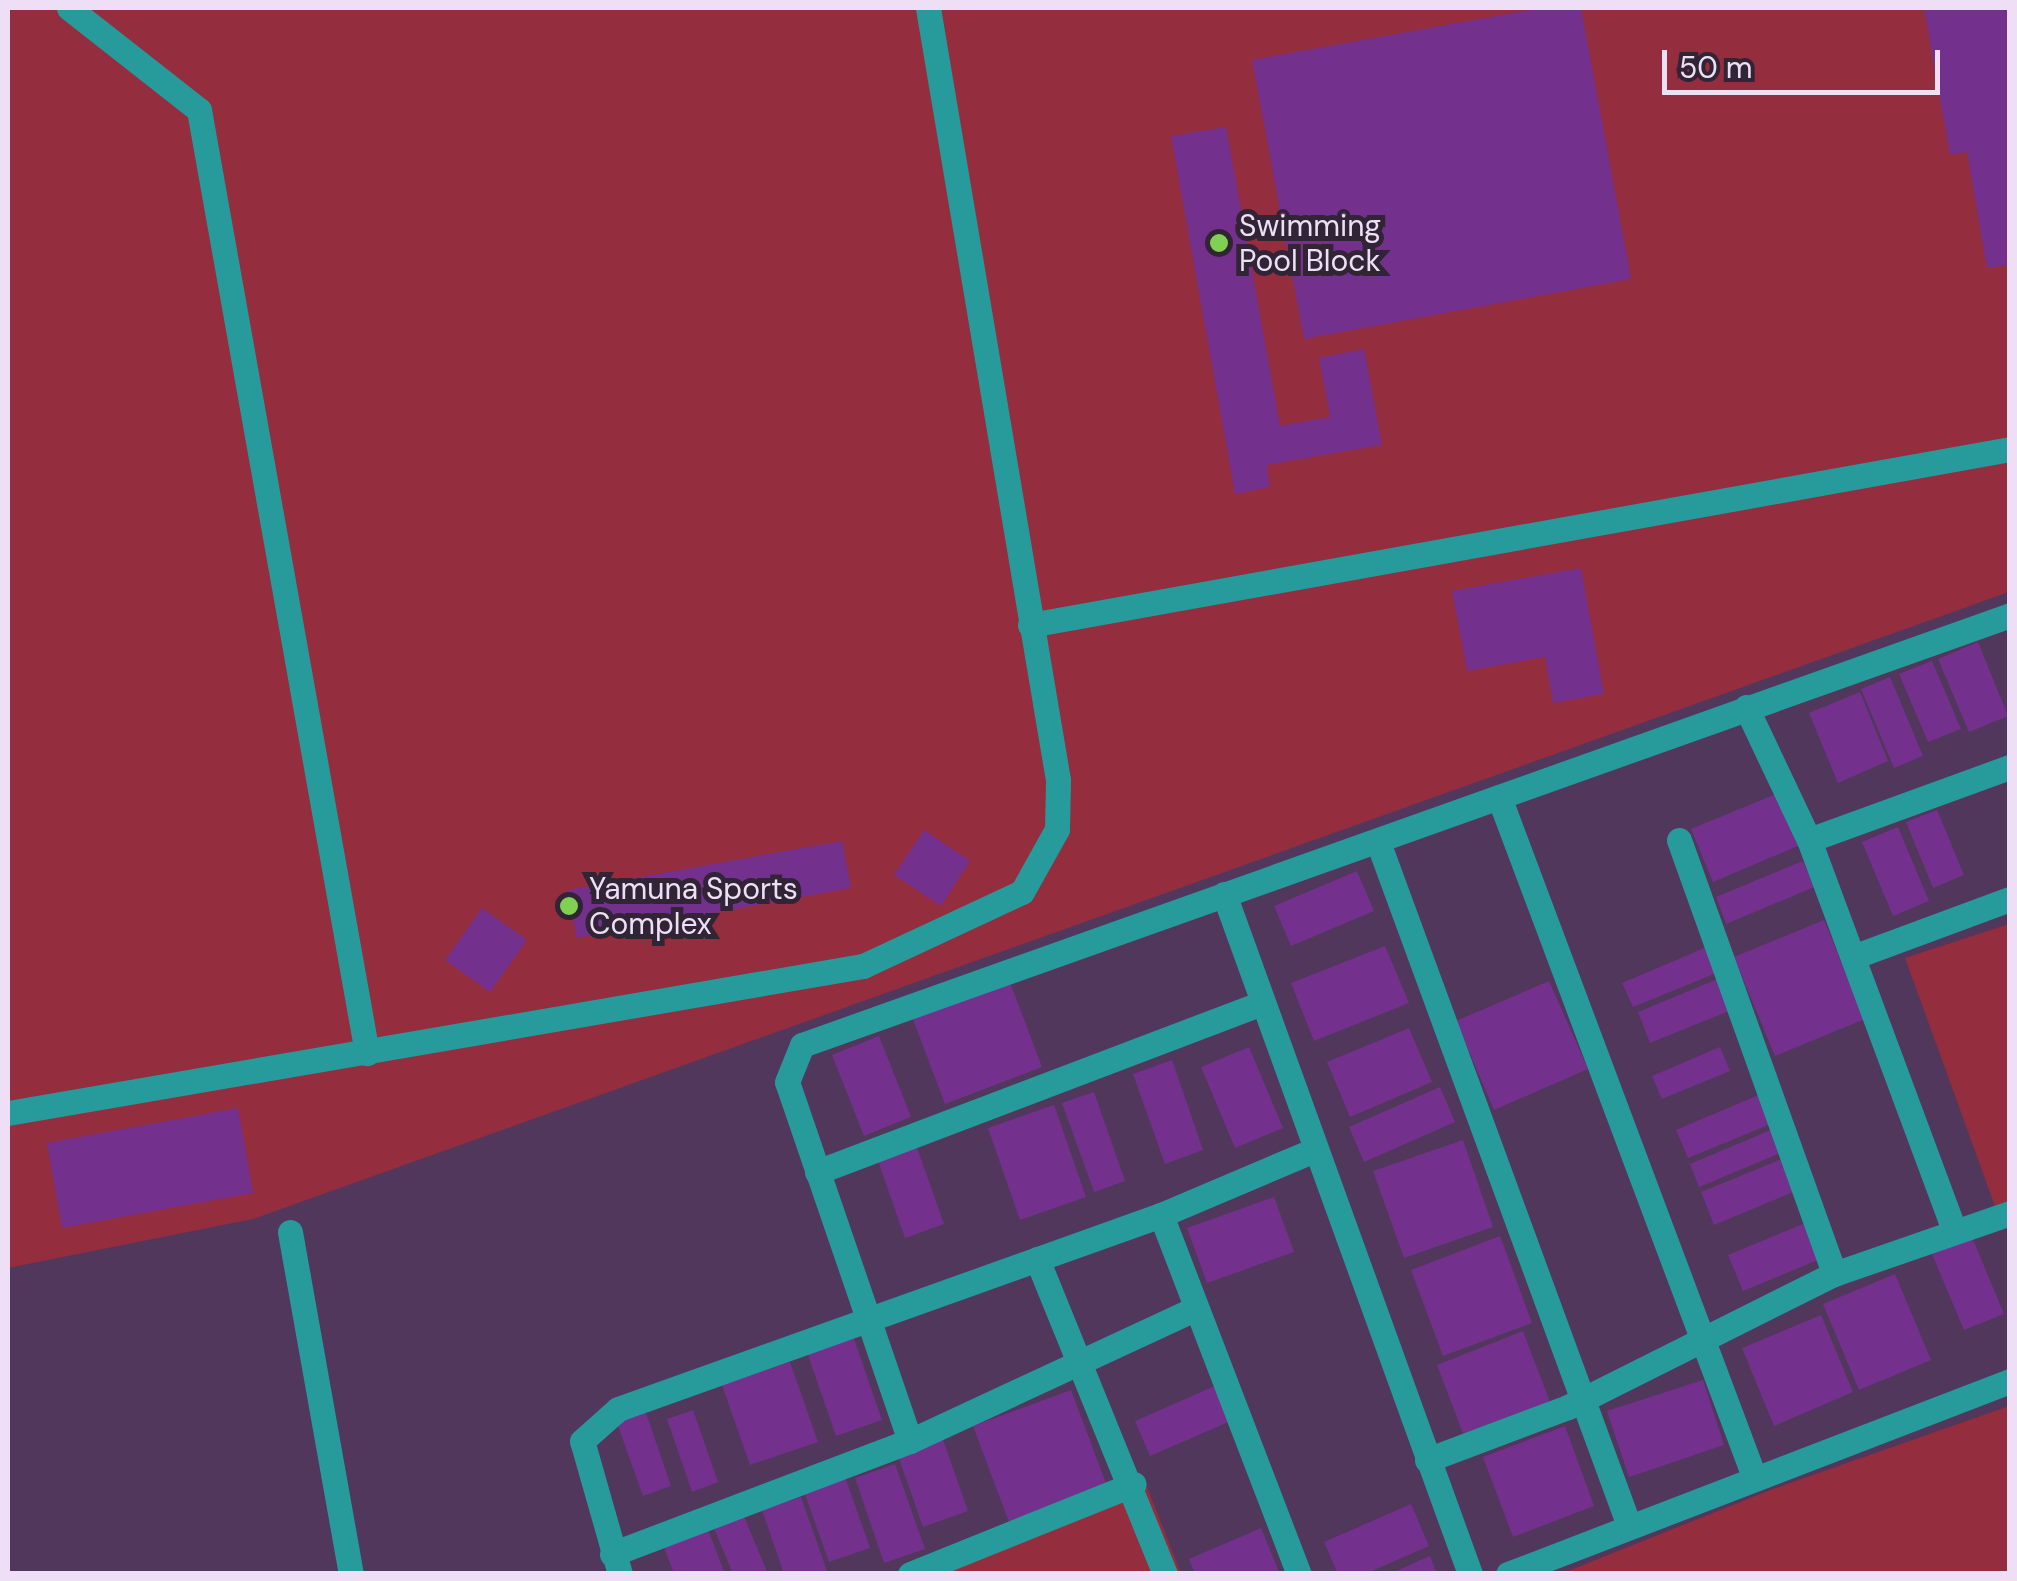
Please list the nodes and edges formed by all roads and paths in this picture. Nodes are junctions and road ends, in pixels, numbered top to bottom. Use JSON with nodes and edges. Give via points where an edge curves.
{"nodes":[{"id":1,"x":69,"y":8,"type":"edge"},
{"id":2,"x":928,"y":8,"type":"edge"},
{"id":3,"x":2010,"y":450,"type":"edge"},
{"id":4,"x":2010,"y":615,"type":"edge"},
{"id":5,"x":1030,"y":625,"type":"junction"},
{"id":6,"x":1746,"y":707,"type":"junction"},
{"id":7,"x":2010,"y":766,"type":"edge"},
{"id":8,"x":1499,"y":797,"type":"junction"},
{"id":9,"x":1679,"y":840,"type":"dead end"},
{"id":10,"x":1809,"y":840,"type":"junction"},
{"id":11,"x":1378,"y":842,"type":"junction"},
{"id":12,"x":1224,"y":894,"type":"junction"},
{"id":13,"x":2010,"y":899,"type":"edge"},
{"id":14,"x":1853,"y":957,"type":"junction"},
{"id":15,"x":1261,"y":1002,"type":"junction"},
{"id":16,"x":367,"y":1053,"type":"junction"},
{"id":17,"x":8,"y":1113,"type":"edge"},
{"id":18,"x":1314,"y":1150,"type":"junction"},
{"id":19,"x":817,"y":1172,"type":"junction"},
{"id":20,"x":2010,"y":1213,"type":"edge"},
{"id":21,"x":1161,"y":1215,"type":"junction"},
{"id":22,"x":1954,"y":1230,"type":"junction"},
{"id":23,"x":290,"y":1232,"type":"dead end"},
{"id":24,"x":1037,"y":1258,"type":"junction"},
{"id":25,"x":1834,"y":1274,"type":"junction"},
{"id":26,"x":1196,"y":1308,"type":"junction"},
{"id":27,"x":866,"y":1320,"type":"junction"},
{"id":28,"x":1702,"y":1338,"type":"junction"},
{"id":29,"x":1079,"y":1366,"type":"junction"},
{"id":30,"x":2010,"y":1381,"type":"edge"},
{"id":31,"x":1583,"y":1399,"type":"junction"},
{"id":32,"x":910,"y":1440,"type":"junction"},
{"id":33,"x":1427,"y":1460,"type":"junction"},
{"id":34,"x":1753,"y":1474,"type":"junction"},
{"id":35,"x":1134,"y":1484,"type":"junction"},
{"id":36,"x":1628,"y":1523,"type":"junction"},
{"id":37,"x":616,"y":1564,"type":"edge"},
{"id":38,"x":351,"y":1574,"type":"edge"},
{"id":39,"x":910,"y":1574,"type":"edge"},
{"id":40,"x":1165,"y":1574,"type":"edge"},
{"id":41,"x":1299,"y":1574,"type":"edge"},
{"id":42,"x":1470,"y":1574,"type":"edge"},
{"id":43,"x":1508,"y":1574,"type":"edge"}],
"edges":[{"from":1,"to":16,"type":"street","via":[[199,110]]},
{"from":2,"to":5,"type":"street"},
{"from":3,"to":5,"type":"street"},
{"from":4,"to":6,"type":"street"},
{"from":5,"to":16,"type":"street","via":[[1057,829],[1022,892],[863,966]]},
{"from":6,"to":8,"type":"street"},
{"from":6,"to":10,"type":"street"},
{"from":7,"to":10,"type":"street"},
{"from":8,"to":11,"type":"street"},
{"from":8,"to":28,"type":"street","via":[[1547,904]]},
{"from":9,"to":25,"type":"street"},
{"from":10,"to":14,"type":"street"},
{"from":11,"to":12,"type":"street"},
{"from":11,"to":31,"type":"street"},
{"from":12,"to":15,"type":"street"},
{"from":12,"to":19,"type":"street","via":[[802,1045],[787,1082]]},
{"from":13,"to":14,"type":"street"},
{"from":14,"to":22,"type":"street"},
{"from":15,"to":18,"type":"street"},
{"from":15,"to":19,"type":"street"},
{"from":16,"to":17,"type":"street"},
{"from":18,"to":21,"type":"street"},
{"from":18,"to":33,"type":"street"},
{"from":19,"to":27,"type":"street"},
{"from":20,"to":22,"type":"street"},
{"from":21,"to":24,"type":"street"},
{"from":21,"to":26,"type":"street"},
{"from":22,"to":25,"type":"street"},
{"from":23,"to":38,"type":"street"},
{"from":24,"to":27,"type":"street"},
{"from":24,"to":29,"type":"street"},
{"from":25,"to":28,"type":"street"},
{"from":26,"to":29,"type":"street"},
{"from":26,"to":41,"type":"street"},
{"from":27,"to":32,"type":"street"},
{"from":27,"to":37,"type":"street","via":[[604,1419],[582,1452]]},
{"from":28,"to":31,"type":"street"},
{"from":28,"to":34,"type":"street"},
{"from":29,"to":32,"type":"street"},
{"from":29,"to":35,"type":"street"},
{"from":30,"to":34,"type":"street"},
{"from":31,"to":33,"type":"street"},
{"from":31,"to":36,"type":"street"},
{"from":32,"to":37,"type":"street"},
{"from":33,"to":42,"type":"street"},
{"from":34,"to":36,"type":"street"},
{"from":35,"to":39,"type":"street"},
{"from":35,"to":40,"type":"street"},
{"from":36,"to":43,"type":"street"}]}
